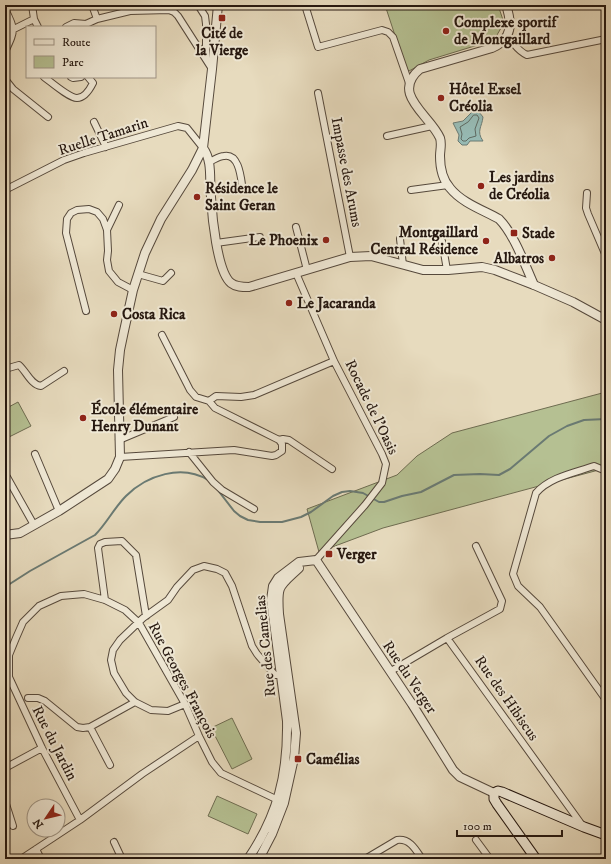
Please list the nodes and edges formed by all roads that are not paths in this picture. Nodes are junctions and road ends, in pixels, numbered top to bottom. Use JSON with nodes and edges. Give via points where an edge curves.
{"nodes":[{"id":1,"x":32,"y":5,"type":"edge"},
{"id":2,"x":92,"y":5,"type":"edge"},
{"id":3,"x":198,"y":5,"type":"edge"},
{"id":4,"x":218,"y":5,"type":"edge"},
{"id":5,"x":305,"y":5,"type":"edge"},
{"id":6,"x":506,"y":5,"type":"edge"},
{"id":7,"x":5,"y":9,"type":"edge"},
{"id":8,"x":34,"y":19,"type":"junction"},
{"id":9,"x":97,"y":19,"type":"junction"},
{"id":10,"x":88,"y":25,"type":"edge"},
{"id":11,"x":38,"y":26,"type":"edge"},
{"id":12,"x":68,"y":26,"type":"edge"},
{"id":13,"x":14,"y":29,"type":"junction"},
{"id":14,"x":506,"y":36,"type":"junction"},
{"id":15,"x":606,"y":39,"type":"edge"},
{"id":16,"x":5,"y":52,"type":"edge"},
{"id":17,"x":206,"y":59,"type":"junction"},
{"id":18,"x":212,"y":69,"type":"junction"},
{"id":19,"x":5,"y":78,"type":"edge"},
{"id":20,"x":45,"y":78,"type":"edge"},
{"id":21,"x":89,"y":78,"type":"edge"},
{"id":22,"x":409,"y":84,"type":"junction"},
{"id":23,"x":318,"y":93,"type":"dead end"},
{"id":24,"x":48,"y":117,"type":"dead end"},
{"id":25,"x":94,"y":122,"type":"dead end"},
{"id":26,"x":432,"y":126,"type":"junction"},
{"id":27,"x":387,"y":136,"type":"dead end"},
{"id":28,"x":106,"y":147,"type":"junction"},
{"id":29,"x":203,"y":148,"type":"junction"},
{"id":30,"x":209,"y":162,"type":"junction"},
{"id":31,"x":448,"y":185,"type":"junction"},
{"id":32,"x":5,"y":190,"type":"edge"},
{"id":33,"x":411,"y":190,"type":"dead end"},
{"id":34,"x":243,"y":191,"type":"dead end"},
{"id":35,"x":587,"y":194,"type":"dead end"},
{"id":36,"x":119,"y":205,"type":"dead end"},
{"id":37,"x":296,"y":227,"type":"dead end"},
{"id":38,"x":107,"y":230,"type":"junction"},
{"id":39,"x":260,"y":237,"type":"dead end"},
{"id":40,"x":400,"y":239,"type":"dead end"},
{"id":41,"x":442,"y":241,"type":"dead end"},
{"id":42,"x":216,"y":243,"type":"junction"},
{"id":43,"x":606,"y":256,"type":"edge"},
{"id":44,"x":350,"y":257,"type":"junction"},
{"id":45,"x":403,"y":265,"type":"junction"},
{"id":46,"x":308,"y":270,"type":"junction"},
{"id":47,"x":447,"y":270,"type":"junction"},
{"id":48,"x":171,"y":273,"type":"dead end"},
{"id":49,"x":296,"y":273,"type":"junction"},
{"id":50,"x":138,"y":274,"type":"junction"},
{"id":51,"x":534,"y":285,"type":"junction"},
{"id":52,"x":133,"y":290,"type":"junction"},
{"id":53,"x":86,"y":311,"type":"dead end"},
{"id":54,"x":606,"y":320,"type":"edge"},
{"id":55,"x":162,"y":335,"type":"dead end"},
{"id":56,"x":334,"y":361,"type":"junction"},
{"id":57,"x":5,"y":369,"type":"edge"},
{"id":58,"x":64,"y":371,"type":"dead end"},
{"id":59,"x":209,"y":401,"type":"junction"},
{"id":60,"x":174,"y":417,"type":"dead end"},
{"id":61,"x":120,"y":440,"type":"junction"},
{"id":62,"x":278,"y":440,"type":"junction"},
{"id":63,"x":189,"y":452,"type":"junction"},
{"id":64,"x":35,"y":454,"type":"dead end"},
{"id":65,"x":120,"y":457,"type":"junction"},
{"id":66,"x":332,"y":469,"type":"dead end"},
{"id":67,"x":606,"y":471,"type":"edge"},
{"id":68,"x":7,"y":477,"type":"dead end"},
{"id":69,"x":254,"y":509,"type":"dead end"},
{"id":70,"x":59,"y":511,"type":"junction"},
{"id":71,"x":34,"y":525,"type":"junction"},
{"id":72,"x":5,"y":535,"type":"edge"},
{"id":73,"x":476,"y":546,"type":"dead end"},
{"id":74,"x":316,"y":560,"type":"junction"},
{"id":75,"x":105,"y":600,"type":"junction"},
{"id":76,"x":146,"y":616,"type":"junction"},
{"id":77,"x":139,"y":623,"type":"junction"},
{"id":78,"x":447,"y":638,"type":"junction"},
{"id":79,"x":391,"y":671,"type":"junction"},
{"id":80,"x":285,"y":675,"type":"junction"},
{"id":81,"x":7,"y":678,"type":"edge"},
{"id":82,"x":28,"y":698,"type":"dead end"},
{"id":83,"x":606,"y":700,"type":"edge"},
{"id":84,"x":135,"y":702,"type":"junction"},
{"id":85,"x":185,"y":704,"type":"junction"},
{"id":86,"x":90,"y":727,"type":"junction"},
{"id":87,"x":199,"y":736,"type":"junction"},
{"id":88,"x":42,"y":748,"type":"junction"},
{"id":89,"x":110,"y":765,"type":"dead end"},
{"id":90,"x":5,"y":768,"type":"edge"},
{"id":91,"x":494,"y":793,"type":"junction"},
{"id":92,"x":5,"y":801,"type":"edge"},
{"id":93,"x":281,"y":802,"type":"junction"},
{"id":94,"x":80,"y":820,"type":"junction"},
{"id":95,"x":14,"y":826,"type":"dead end"},
{"id":96,"x":584,"y":827,"type":"junction"},
{"id":97,"x":606,"y":835,"type":"edge"},
{"id":98,"x":476,"y":840,"type":"dead end"},
{"id":99,"x":114,"y":842,"type":"dead end"},
{"id":100,"x":36,"y":849,"type":"junction"},
{"id":101,"x":21,"y":859,"type":"edge"},
{"id":102,"x":41,"y":859,"type":"edge"},
{"id":103,"x":122,"y":859,"type":"edge"},
{"id":104,"x":248,"y":859,"type":"edge"},
{"id":105,"x":260,"y":859,"type":"edge"},
{"id":106,"x":365,"y":859,"type":"edge"},
{"id":107,"x":422,"y":859,"type":"edge"},
{"id":108,"x":490,"y":859,"type":"edge"},
{"id":109,"x":536,"y":859,"type":"edge"}],
"edges":[{"from":1,"to":8,"type":"street"},
{"from":2,"to":9,"type":"street"},
{"from":3,"to":17,"type":"street","via":[[206,24]]},
{"from":4,"to":18,"type":"street"},
{"from":5,"to":22,"type":"street","via":[[318,47],[382,30],[391,34]]},
{"from":6,"to":14,"type":"street","via":[[511,24]]},
{"from":7,"to":13,"type":"street"},
{"from":8,"to":11,"type":"street"},
{"from":8,"to":13,"type":"street"},
{"from":9,"to":10,"type":"street"},
{"from":9,"to":17,"type":"street","via":[[130,12],[169,10],[174,12]]},
{"from":10,"to":12,"type":"street","via":[[74,23]]},
{"from":13,"to":16,"type":"street"},
{"from":14,"to":15,"type":"street","via":[[519,51],[527,55]]},
{"from":14,"to":22,"type":"street","via":[[492,48],[420,68],[411,77]]},
{"from":17,"to":18,"type":"street"},
{"from":18,"to":29,"type":"street"},
{"from":19,"to":24,"type":"street","via":[[13,89]]},
{"from":20,"to":21,"type":"street","via":[[77,98],[90,89],[93,83]]},
{"from":22,"to":26,"type":"street","via":[[412,98]]},
{"from":23,"to":44,"type":"street","name":"Impasse des Arums"},
{"from":25,"to":28,"type":"street"},
{"from":26,"to":27,"type":"street"},
{"from":26,"to":31,"type":"street","via":[[440,140],[441,164]]},
{"from":28,"to":29,"type":"street","name":"Ruelle Tamarin","via":[[181,126],[187,128]]},
{"from":28,"to":32,"type":"street","name":"Ruelle Tamarin","via":[[64,160]]},
{"from":29,"to":30,"type":"street"},
{"from":29,"to":50,"type":"street","via":[[160,219],[144,253]]},
{"from":30,"to":34,"type":"street","via":[[223,156],[235,159]]},
{"from":30,"to":42,"type":"street"},
{"from":31,"to":33,"type":"street"},
{"from":31,"to":51,"type":"street","via":[[459,198],[504,224]]},
{"from":35,"to":43,"type":"street","via":[[586,208]]},
{"from":36,"to":38,"type":"street"},
{"from":37,"to":46,"type":"street"},
{"from":38,"to":52,"type":"street","via":[[109,272],[118,282]]},
{"from":38,"to":53,"type":"street","via":[[97,212],[89,209],[77,210],[67,219],[66,233]]},
{"from":39,"to":42,"type":"street"},
{"from":40,"to":45,"type":"street"},
{"from":41,"to":47,"type":"street"},
{"from":42,"to":49,"type":"street","via":[[225,277],[234,285],[249,287]]},
{"from":44,"to":45,"type":"street","via":[[371,256]]},
{"from":44,"to":46,"type":"street"},
{"from":45,"to":47,"type":"street","via":[[423,270]]},
{"from":46,"to":49,"type":"street"},
{"from":47,"to":51,"type":"street","via":[[489,268]]},
{"from":48,"to":50,"type":"street","via":[[163,281]]},
{"from":49,"to":56,"type":"street","name":"Rocade de l'Oasis"},
{"from":50,"to":52,"type":"street"},
{"from":51,"to":54,"type":"street"},
{"from":52,"to":61,"type":"street","via":[[118,370]]},
{"from":55,"to":59,"type":"street","via":[[190,390],[196,397]]},
{"from":56,"to":59,"type":"street","via":[[254,395],[216,396]]},
{"from":56,"to":74,"type":"street","name":"Rocade de l'Oasis","via":[[386,464],[382,483]]},
{"from":57,"to":58,"type":"street","via":[[19,365],[38,386]]},
{"from":59,"to":62,"type":"street","via":[[215,408]]},
{"from":60,"to":61,"type":"street"},
{"from":61,"to":65,"type":"street"},
{"from":62,"to":63,"type":"street","via":[[282,444],[282,451],[276,456],[234,450]]},
{"from":62,"to":66,"type":"street","via":[[290,440]]},
{"from":63,"to":65,"type":"street"},
{"from":63,"to":69,"type":"street","via":[[212,482]]},
{"from":64,"to":70,"type":"street"},
{"from":65,"to":70,"type":"street","via":[[108,478]]},
{"from":67,"to":83,"type":"street","via":[[594,466],[549,481],[536,493],[513,574],[518,586],[540,607]]},
{"from":68,"to":71,"type":"street"},
{"from":70,"to":71,"type":"street"},
{"from":71,"to":72,"type":"street","via":[[20,533]]},
{"from":73,"to":78,"type":"street","via":[[502,606]]},
{"from":74,"to":79,"type":"street","name":"Rue du Verger"},
{"from":74,"to":80,"type":"street","name":"Rue des Camelias","via":[[299,562],[278,578],[273,586],[271,600]]},
{"from":75,"to":76,"type":"street","via":[[98,548],[105,542],[122,541],[136,555]]},
{"from":75,"to":77,"type":"street","name":"Rue Georges François","via":[[125,610]]},
{"from":75,"to":81,"type":"street","name":"Rue Georges François","via":[[84,594],[61,596],[39,606],[23,622],[9,655]]},
{"from":76,"to":77,"type":"street"},
{"from":76,"to":80,"type":"street","via":[[168,600],[193,570],[204,566],[217,569],[225,573],[232,586],[257,654],[275,675]]},
{"from":77,"to":84,"type":"street","via":[[120,640],[113,650],[111,660],[114,673],[126,693]]},
{"from":77,"to":85,"type":"street","name":"Rue Georges François"},
{"from":78,"to":79,"type":"street"},
{"from":78,"to":96,"type":"street","name":"Rue des Hibiscus"},
{"from":79,"to":91,"type":"street","name":"Rue du Verger","via":[[453,770],[460,777]]},
{"from":80,"to":93,"type":"street","name":"Rue des Camelias","via":[[287,738]]},
{"from":81,"to":88,"type":"street","name":"Rue du Jardin"},
{"from":82,"to":86,"type":"street","via":[[45,701],[77,727]]},
{"from":84,"to":85,"type":"street","via":[[151,710],[168,711]]},
{"from":84,"to":86,"type":"street"},
{"from":85,"to":87,"type":"street","name":"Rue Georges François"},
{"from":86,"to":89,"type":"street"},
{"from":87,"to":93,"type":"street","name":"Rue Georges François","via":[[212,762],[221,773]]},
{"from":87,"to":94,"type":"street"},
{"from":88,"to":90,"type":"street"},
{"from":88,"to":94,"type":"street","name":"Rue du Jardin"},
{"from":91,"to":96,"type":"main road","via":[[502,792]]},
{"from":91,"to":109,"type":"main road","via":[[497,804]]},
{"from":92,"to":95,"type":"street"},
{"from":93,"to":104,"type":"street","name":"Rue des Camelias"},
{"from":93,"to":105,"type":"street","name":"Rue des Camelias","via":[[272,834]]},
{"from":94,"to":100,"type":"street"},
{"from":96,"to":97,"type":"main road"},
{"from":98,"to":108,"type":"street"},
{"from":99,"to":103,"type":"street"},
{"from":100,"to":101,"type":"street"},
{"from":100,"to":102,"type":"street"},
{"from":106,"to":107,"type":"street","via":[[401,839],[409,842]]}]}
